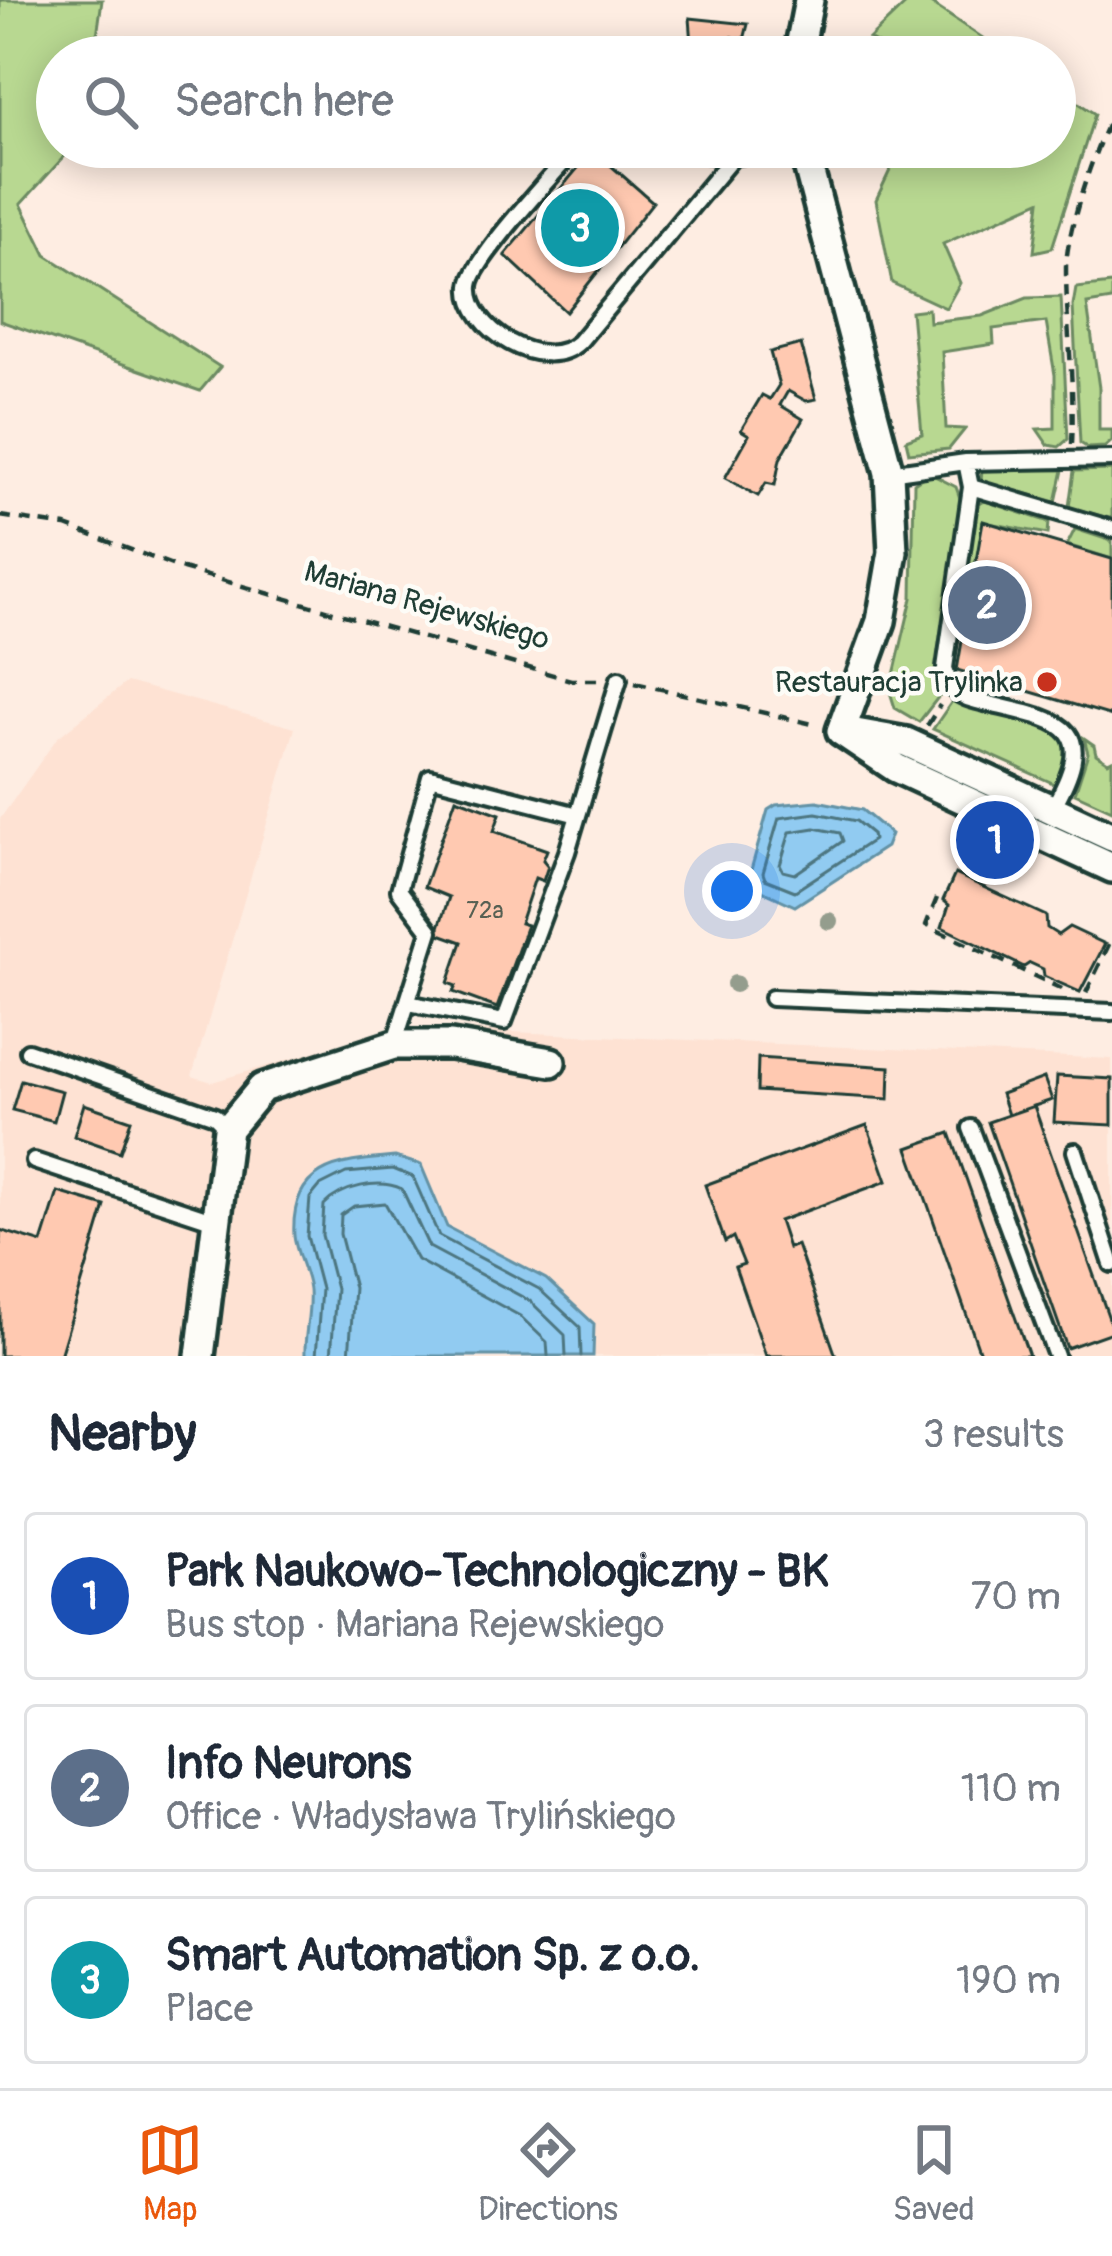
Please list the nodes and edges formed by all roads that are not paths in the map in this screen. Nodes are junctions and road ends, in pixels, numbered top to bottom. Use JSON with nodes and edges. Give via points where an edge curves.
{"nodes":[{"id":1,"x":809,"y":0,"type":"edge"},
{"id":2,"x":802,"y":36,"type":"edge"},
{"id":3,"x":559,"y":168,"type":"edge"},
{"id":4,"x":724,"y":168,"type":"edge"},
{"id":5,"x":809,"y":168,"type":"edge"},
{"id":6,"x":1112,"y":459,"type":"edge"},
{"id":7,"x":966,"y":462,"type":"junction"},
{"id":8,"x":889,"y":473,"type":"junction"},
{"id":9,"x":970,"y":488,"type":"junction"},
{"id":10,"x":1112,"y":529,"type":"edge"},
{"id":11,"x":619,"y":679,"type":"road end"},
{"id":12,"x":842,"y":731,"type":"junction"},
{"id":13,"x":1052,"y":808,"type":"junction"},
{"id":14,"x":578,"y":815,"type":"junction"},
{"id":15,"x":1038,"y":835,"type":"junction"},
{"id":16,"x":1112,"y":837,"type":"edge"},
{"id":17,"x":1112,"y":868,"type":"edge"},
{"id":18,"x":772,"y":998,"type":"dead end"},
{"id":19,"x":408,"y":1003,"type":"junction"},
{"id":20,"x":1110,"y":1012,"type":"edge"},
{"id":21,"x":394,"y":1045,"type":"junction"},
{"id":22,"x":28,"y":1051,"type":"dead end"},
{"id":23,"x":551,"y":1062,"type":"dead end"},
{"id":24,"x":971,"y":1128,"type":"dead end"},
{"id":25,"x":228,"y":1130,"type":"junction"},
{"id":26,"x":1075,"y":1151,"type":"dead end"},
{"id":27,"x":34,"y":1161,"type":"dead end"},
{"id":28,"x":215,"y":1221,"type":"junction"},
{"id":29,"x":1112,"y":1264,"type":"edge"},
{"id":30,"x":200,"y":1356,"type":"edge"},
{"id":31,"x":1056,"y":1356,"type":"edge"}],
"edges":[{"from":1,"to":2,"type":"street"},
{"from":3,"to":4,"type":"lane","via":[[480,262],[470,286],[477,314],[520,350],[542,356],[579,342]]},
{"from":5,"to":8,"type":"street"},
{"from":6,"to":7,"type":"lane"},
{"from":7,"to":8,"type":"lane"},
{"from":7,"to":9,"type":"lane"},
{"from":8,"to":12,"type":"street","via":[[892,552],[881,621]]},
{"from":9,"to":10,"type":"lane"},
{"from":9,"to":13,"type":"lane","via":[[945,668],[965,698],[1056,720],[1070,734],[1076,757]]},
{"from":11,"to":14,"type":"lane"},
{"from":12,"to":13,"type":"street","via":[[906,742]]},
{"from":12,"to":15,"type":"street","via":[[896,768]]},
{"from":13,"to":15,"type":"lane"},
{"from":13,"to":16,"type":"street"},
{"from":14,"to":19,"type":"lane","via":[[504,1022]]},
{"from":14,"to":19,"type":"lane","via":[[430,777],[400,890],[430,931]]},
{"from":15,"to":17,"type":"street"},
{"from":18,"to":20,"type":"lane"},
{"from":19,"to":21,"type":"lane"},
{"from":21,"to":23,"type":"street","via":[[452,1045]]},
{"from":21,"to":25,"type":"street","via":[[262,1088]]},
{"from":22,"to":25,"type":"lane","via":[[215,1116]]},
{"from":24,"to":31,"type":"lane"},
{"from":25,"to":28,"type":"street"},
{"from":26,"to":29,"type":"lane"},
{"from":27,"to":28,"type":"lane"},
{"from":28,"to":30,"type":"street"}]}
